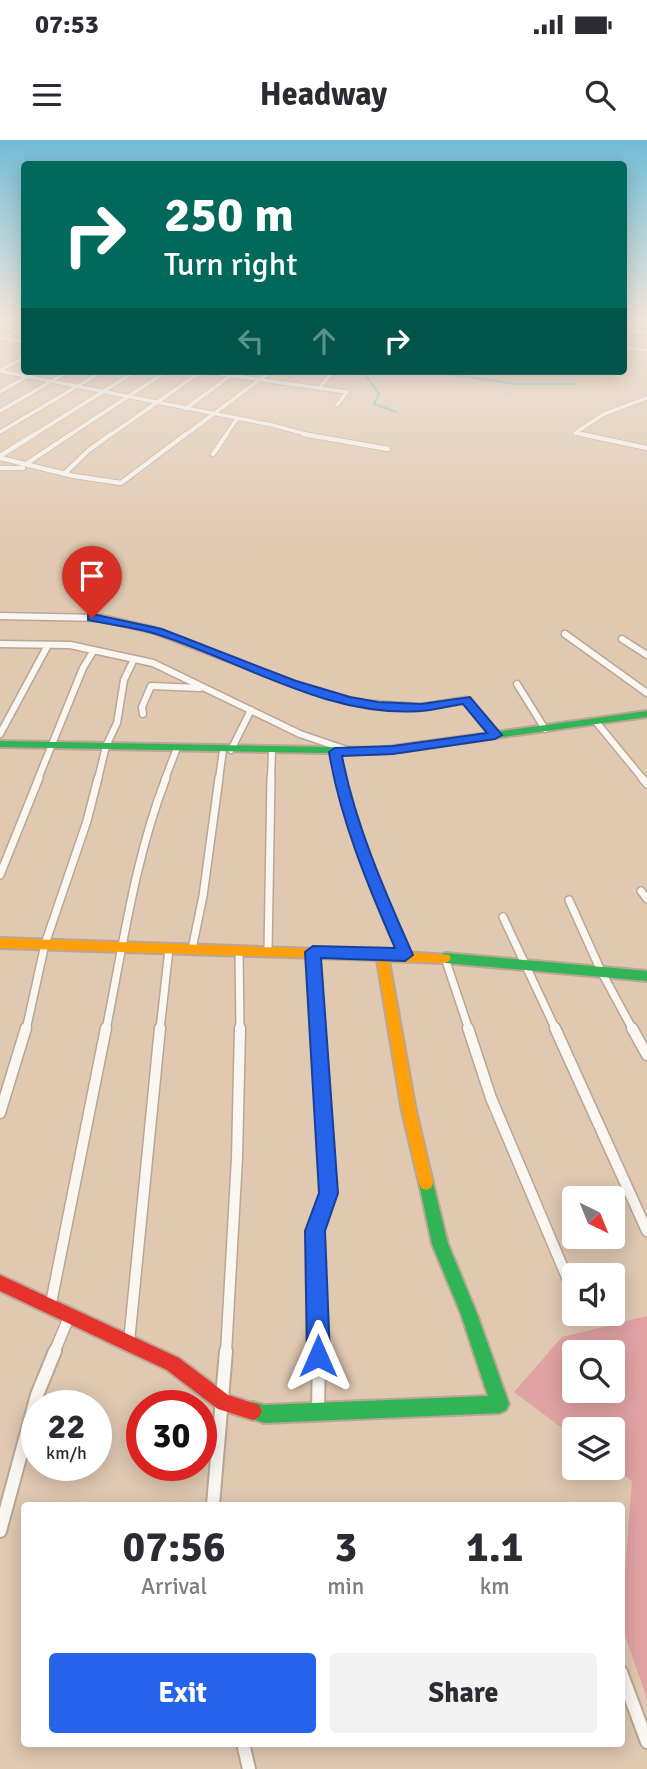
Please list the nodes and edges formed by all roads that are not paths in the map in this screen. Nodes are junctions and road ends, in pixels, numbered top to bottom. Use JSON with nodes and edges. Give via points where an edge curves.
{"nodes":[{"id":1,"x":28,"y":395,"type":"edge"},
{"id":2,"x":64,"y":395,"type":"edge"},
{"id":3,"x":99,"y":395,"type":"edge"},
{"id":4,"x":113,"y":395,"type":"edge"},
{"id":5,"x":134,"y":395,"type":"edge"},
{"id":6,"x":169,"y":395,"type":"edge"},
{"id":7,"x":204,"y":395,"type":"edge"},
{"id":8,"x":238,"y":395,"type":"edge"},
{"id":9,"x":345,"y":395,"type":"edge"},
{"id":10,"x":130,"y":398,"type":"junction"},
{"id":11,"x":647,"y":398,"type":"edge"},
{"id":12,"x":158,"y":403,"type":"junction"},
{"id":13,"x":337,"y":405,"type":"dead end"},
{"id":14,"x":185,"y":409,"type":"junction"},
{"id":15,"x":0,"y":411,"type":"edge"},
{"id":16,"x":213,"y":414,"type":"junction"},
{"id":17,"x":237,"y":419,"type":"junction"},
{"id":18,"x":0,"y":432,"type":"edge"},
{"id":19,"x":647,"y":448,"type":"edge"},
{"id":20,"x":388,"y":449,"type":"dead end"},
{"id":21,"x":213,"y":454,"type":"dead end"},
{"id":22,"x":0,"y":457,"type":"edge"},
{"id":23,"x":26,"y":464,"type":"junction"},
{"id":24,"x":33,"y":466,"type":"junction"},
{"id":25,"x":0,"y":468,"type":"edge"},
{"id":26,"x":64,"y":474,"type":"junction"},
{"id":27,"x":0,"y":616,"type":"edge"},
{"id":28,"x":565,"y":634,"type":"dead end"},
{"id":29,"x":622,"y":639,"type":"dead end"},
{"id":30,"x":0,"y":644,"type":"edge"},
{"id":31,"x":48,"y":645,"type":"junction"},
{"id":32,"x":94,"y":650,"type":"junction"},
{"id":33,"x":647,"y":656,"type":"edge"},
{"id":34,"x":134,"y":659,"type":"junction"},
{"id":35,"x":517,"y":684,"type":"dead end"},
{"id":36,"x":206,"y":688,"type":"junction"},
{"id":37,"x":647,"y":693,"type":"edge"},
{"id":38,"x":251,"y":710,"type":"junction"},
{"id":39,"x":143,"y":713,"type":"dead end"},
{"id":40,"x":647,"y":714,"type":"edge"},
{"id":41,"x":597,"y":723,"type":"junction"},
{"id":42,"x":545,"y":729,"type":"junction"},
{"id":43,"x":0,"y":734,"type":"edge"},
{"id":44,"x":495,"y":735,"type":"junction"},
{"id":45,"x":0,"y":744,"type":"edge"},
{"id":46,"x":52,"y":745,"type":"junction"},
{"id":47,"x":106,"y":747,"type":"junction"},
{"id":48,"x":177,"y":748,"type":"junction"},
{"id":49,"x":227,"y":750,"type":"junction"},
{"id":50,"x":272,"y":751,"type":"junction"},
{"id":51,"x":335,"y":752,"type":"junction"},
{"id":52,"x":352,"y":752,"type":"junction"},
{"id":53,"x":647,"y":784,"type":"edge"},
{"id":54,"x":0,"y":875,"type":"edge"},
{"id":55,"x":569,"y":900,"type":"dead end"},
{"id":56,"x":503,"y":916,"type":"dead end"},
{"id":57,"x":0,"y":943,"type":"edge"},
{"id":58,"x":45,"y":944,"type":"junction"},
{"id":59,"x":123,"y":947,"type":"junction"},
{"id":60,"x":169,"y":949,"type":"junction"},
{"id":61,"x":192,"y":949,"type":"junction"},
{"id":62,"x":239,"y":950,"type":"junction"},
{"id":63,"x":268,"y":951,"type":"junction"},
{"id":64,"x":313,"y":952,"type":"junction"},
{"id":65,"x":382,"y":954,"type":"junction"},
{"id":66,"x":405,"y":955,"type":"junction"},
{"id":67,"x":445,"y":958,"type":"junction"},
{"id":68,"x":525,"y":966,"type":"junction"},
{"id":69,"x":601,"y":971,"type":"junction"},
{"id":70,"x":647,"y":976,"type":"edge"},
{"id":71,"x":647,"y":1055,"type":"edge"},
{"id":72,"x":0,"y":1113,"type":"edge"},
{"id":73,"x":647,"y":1231,"type":"edge"},
{"id":74,"x":562,"y":1266,"type":"edge"},
{"id":75,"x":0,"y":1283,"type":"edge"},
{"id":76,"x":50,"y":1308,"type":"junction"},
{"id":77,"x":69,"y":1317,"type":"junction"},
{"id":78,"x":129,"y":1342,"type":"junction"},
{"id":79,"x":224,"y":1403,"type":"junction"},
{"id":80,"x":318,"y":1412,"type":"junction"},
{"id":81,"x":213,"y":1502,"type":"edge"},
{"id":82,"x":0,"y":1531,"type":"edge"},
{"id":83,"x":625,"y":1683,"type":"edge"},
{"id":84,"x":647,"y":1742,"type":"edge"},
{"id":85,"x":244,"y":1747,"type":"edge"},
{"id":86,"x":248,"y":1769,"type":"edge"}],
"edges":[{"from":1,"to":15,"type":"street"},
{"from":2,"to":18,"type":"street"},
{"from":3,"to":22,"type":"street"},
{"from":4,"to":10,"type":"street"},
{"from":5,"to":10,"type":"street"},
{"from":6,"to":12,"type":"street"},
{"from":7,"to":14,"type":"street"},
{"from":8,"to":16,"type":"street"},
{"from":9,"to":13,"type":"street"},
{"from":10,"to":12,"type":"street"},
{"from":10,"to":23,"type":"street"},
{"from":11,"to":19,"type":"street","via":[[604,414],[575,433]]},
{"from":12,"to":14,"type":"street"},
{"from":12,"to":26,"type":"street","via":[[89,450]]},
{"from":14,"to":16,"type":"street"},
{"from":16,"to":17,"type":"street"},
{"from":16,"to":26,"type":"street","via":[[124,482]]},
{"from":17,"to":20,"type":"street"},
{"from":17,"to":21,"type":"street"},
{"from":22,"to":23,"type":"street"},
{"from":23,"to":24,"type":"street"},
{"from":24,"to":25,"type":"street"},
{"from":24,"to":26,"type":"street"},
{"from":27,"to":44,"type":"street","via":[[92,618],[158,631],[292,683],[358,703],[421,708],[466,700]]},
{"from":28,"to":37,"type":"street"},
{"from":29,"to":33,"type":"street"},
{"from":30,"to":31,"type":"street"},
{"from":31,"to":32,"type":"street"},
{"from":31,"to":43,"type":"street"},
{"from":32,"to":34,"type":"street"},
{"from":32,"to":46,"type":"street"},
{"from":34,"to":36,"type":"street","via":[[160,665]]},
{"from":34,"to":47,"type":"street"},
{"from":35,"to":42,"type":"street"},
{"from":36,"to":38,"type":"street"},
{"from":36,"to":39,"type":"street","via":[[151,686]]},
{"from":38,"to":49,"type":"street"},
{"from":38,"to":52,"type":"street"},
{"from":40,"to":41,"type":"street"},
{"from":41,"to":42,"type":"street"},
{"from":41,"to":53,"type":"street"},
{"from":42,"to":44,"type":"street"},
{"from":44,"to":52,"type":"street"},
{"from":45,"to":46,"type":"street"},
{"from":46,"to":47,"type":"street"},
{"from":46,"to":54,"type":"street"},
{"from":47,"to":48,"type":"street"},
{"from":47,"to":58,"type":"street","via":[[87,821]]},
{"from":48,"to":49,"type":"street"},
{"from":48,"to":59,"type":"street","via":[[152,814]]},
{"from":49,"to":50,"type":"street"},
{"from":49,"to":61,"type":"street"},
{"from":50,"to":51,"type":"street"},
{"from":50,"to":63,"type":"street"},
{"from":51,"to":52,"type":"street"},
{"from":51,"to":66,"type":"street","via":[[380,898]]},
{"from":55,"to":69,"type":"street"},
{"from":56,"to":68,"type":"street"},
{"from":57,"to":58,"type":"street"},
{"from":58,"to":59,"type":"street"},
{"from":58,"to":72,"type":"street","via":[[32,1009]]},
{"from":59,"to":60,"type":"street"},
{"from":59,"to":76,"type":"street"},
{"from":60,"to":61,"type":"street"},
{"from":60,"to":78,"type":"street"},
{"from":61,"to":62,"type":"street"},
{"from":62,"to":63,"type":"street"},
{"from":62,"to":79,"type":"street","via":[[241,1049]]},
{"from":63,"to":64,"type":"street"},
{"from":64,"to":65,"type":"street"},
{"from":64,"to":80,"type":"street","via":[[328,1193],[315,1231]]},
{"from":65,"to":66,"type":"street"},
{"from":65,"to":80,"type":"street","via":[[409,1111],[440,1244],[470,1314],[500,1404]]},
{"from":66,"to":67,"type":"street"},
{"from":67,"to":68,"type":"street"},
{"from":67,"to":74,"type":"street","via":[[491,1098]]},
{"from":68,"to":69,"type":"street"},
{"from":68,"to":73,"type":"street"},
{"from":69,"to":70,"type":"street"},
{"from":69,"to":71,"type":"street"},
{"from":75,"to":76,"type":"street"},
{"from":76,"to":77,"type":"street"},
{"from":77,"to":78,"type":"street"},
{"from":77,"to":82,"type":"street","via":[[37,1395]]},
{"from":78,"to":79,"type":"street","via":[[173,1364]]},
{"from":79,"to":80,"type":"street","via":[[264,1414]]},
{"from":79,"to":81,"type":"street"},
{"from":83,"to":84,"type":"street"},
{"from":85,"to":86,"type":"street"}]}
